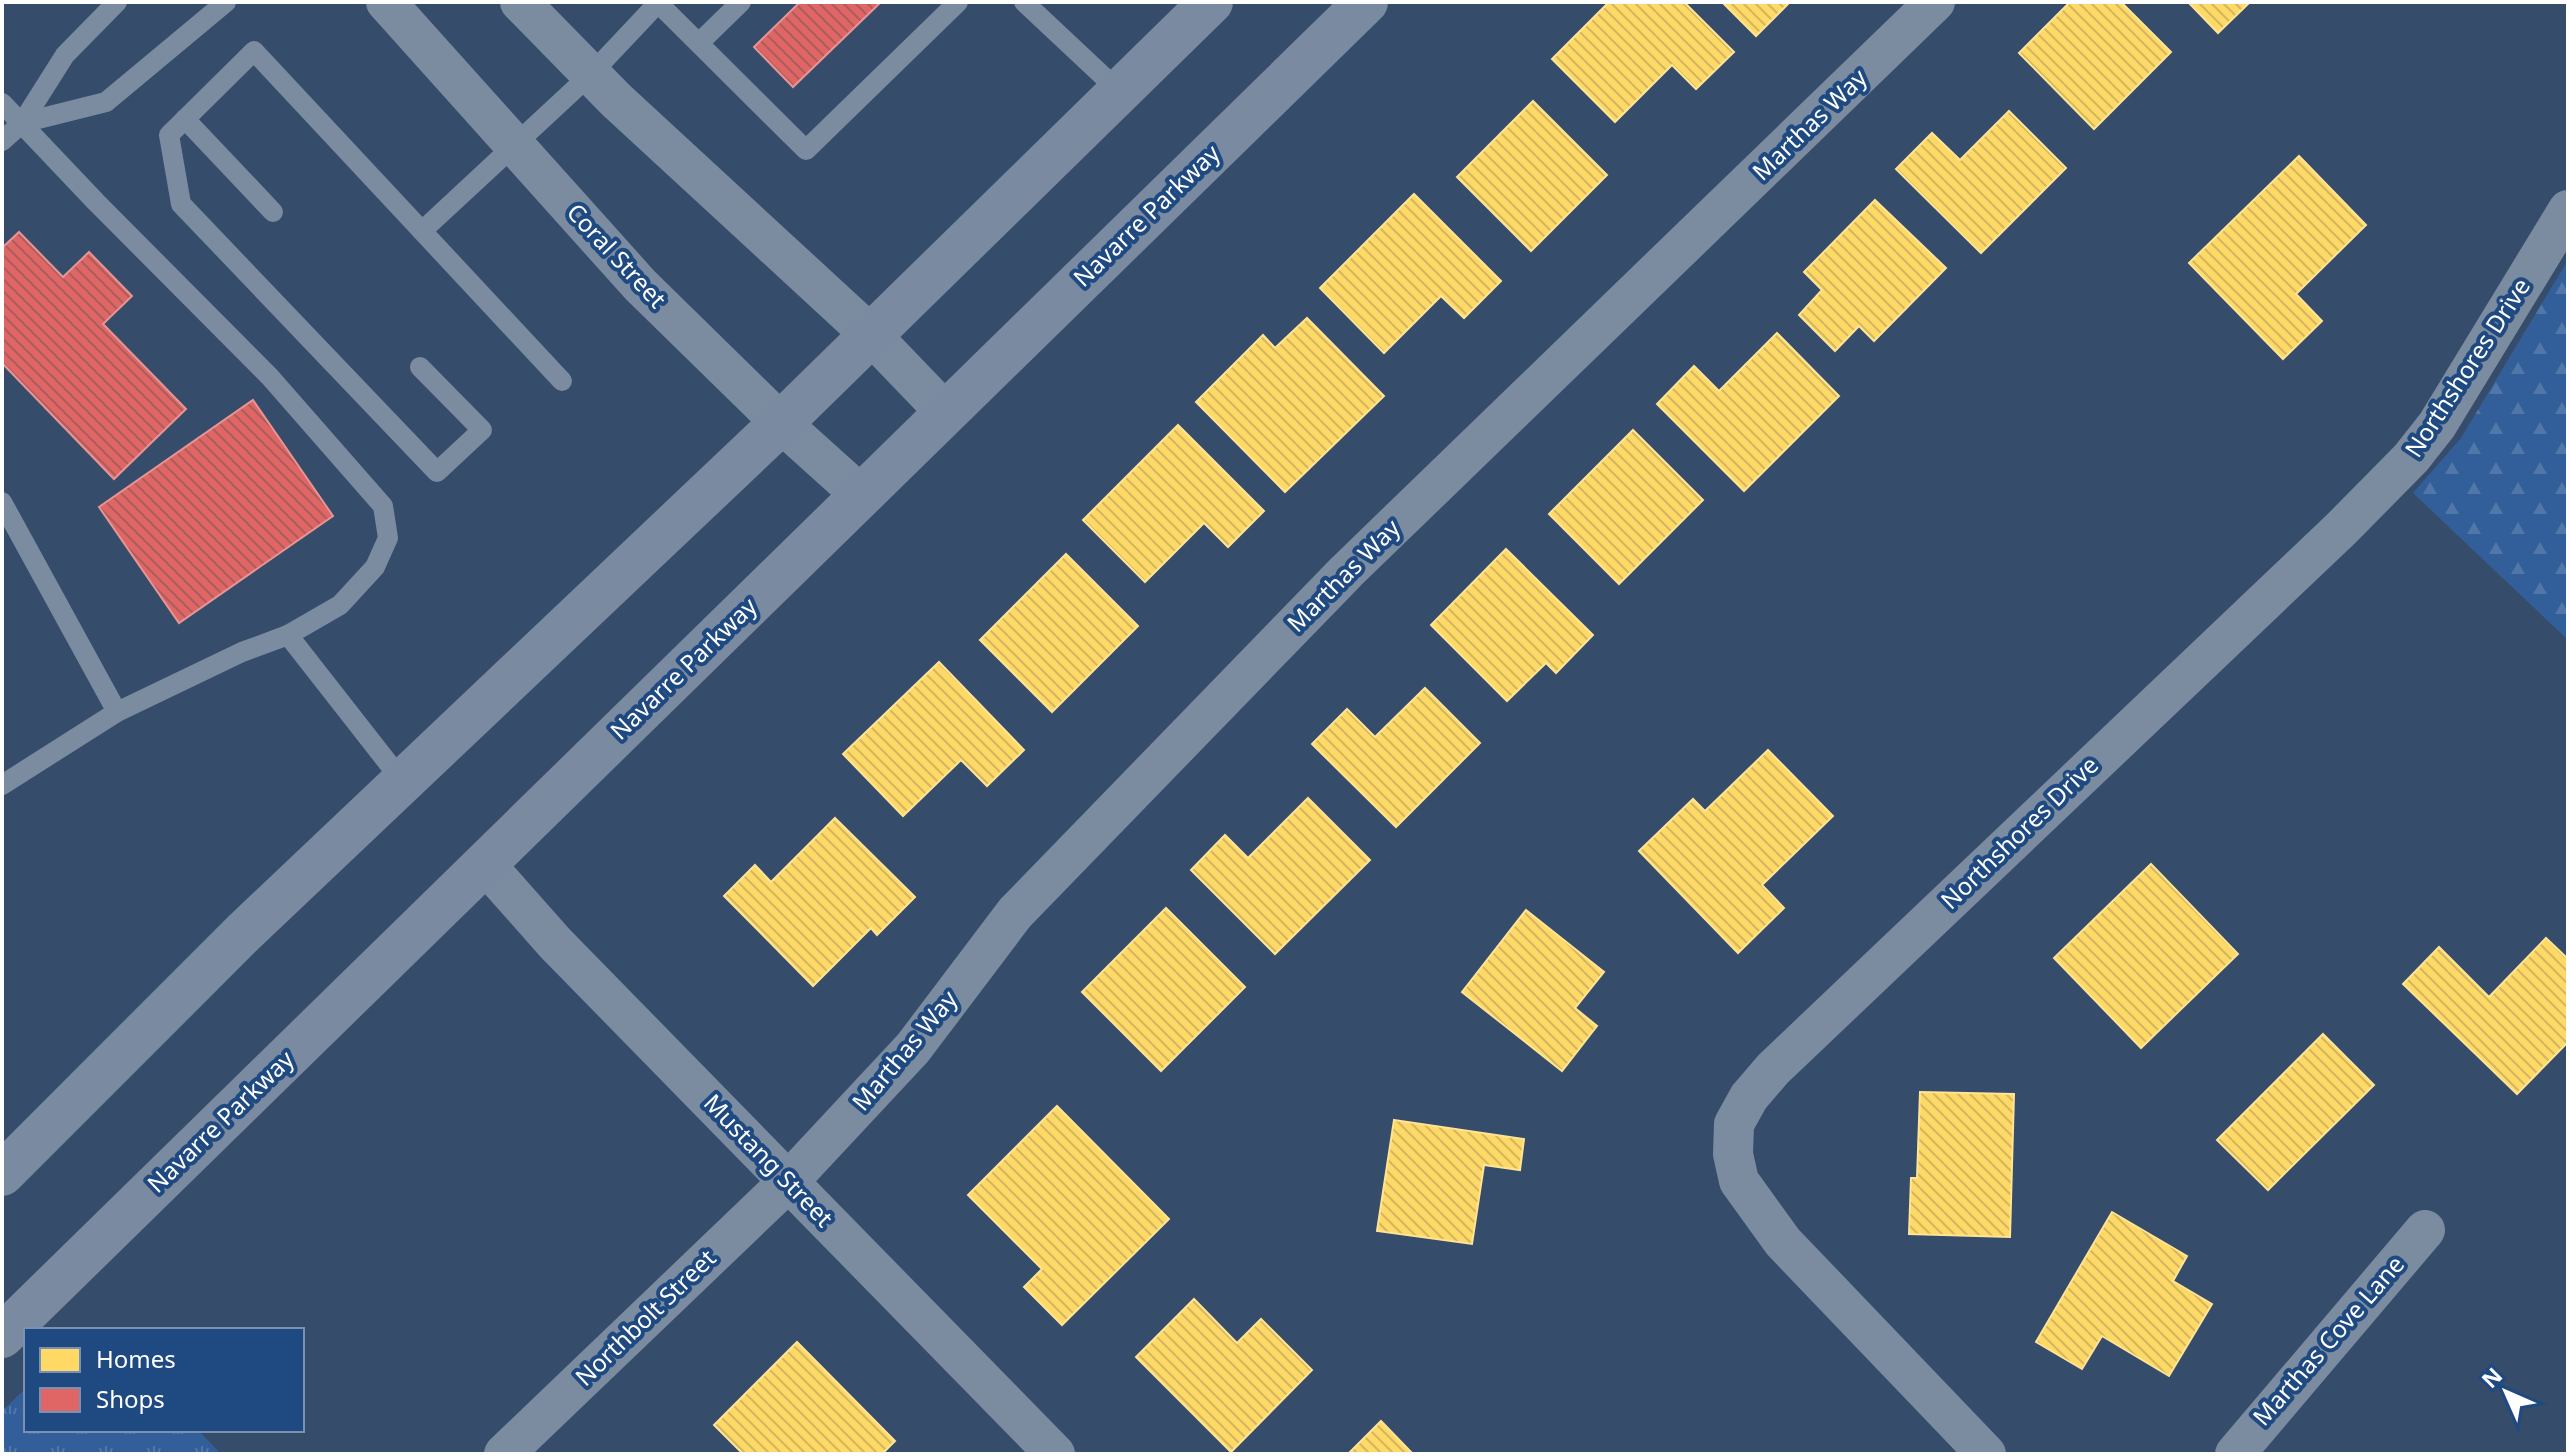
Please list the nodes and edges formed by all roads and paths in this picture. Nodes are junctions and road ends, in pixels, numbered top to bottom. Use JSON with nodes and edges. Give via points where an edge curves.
{"nodes":[{"id":1,"x":117,"y":2,"type":"edge"},
{"id":2,"x":226,"y":2,"type":"edge"},
{"id":3,"x":386,"y":2,"type":"edge"},
{"id":4,"x":520,"y":2,"type":"edge"},
{"id":5,"x":741,"y":2,"type":"edge"},
{"id":6,"x":958,"y":2,"type":"edge"},
{"id":7,"x":1024,"y":2,"type":"edge"},
{"id":8,"x":1211,"y":2,"type":"edge"},
{"id":9,"x":1366,"y":2,"type":"edge"},
{"id":10,"x":1935,"y":2,"type":"edge"},
{"id":11,"x":699,"y":43,"type":"junction"},
{"id":12,"x":591,"y":74,"type":"junction"},
{"id":13,"x":1120,"y":92,"type":"junction"},
{"id":14,"x":2,"y":103,"type":"edge"},
{"id":15,"x":185,"y":119,"type":"junction"},
{"id":16,"x":22,"y":123,"type":"junction"},
{"id":17,"x":2,"y":141,"type":"edge"},
{"id":18,"x":515,"y":145,"type":"junction"},
{"id":19,"x":2568,"y":210,"type":"edge"},
{"id":20,"x":273,"y":212,"type":"dead end"},
{"id":21,"x":422,"y":231,"type":"junction"},
{"id":22,"x":872,"y":336,"type":"junction"},
{"id":23,"x":420,"y":367,"type":"dead end"},
{"id":24,"x":562,"y":381,"type":"dead end"},
{"id":25,"x":946,"y":413,"type":"junction"},
{"id":26,"x":781,"y":423,"type":"junction"},
{"id":27,"x":861,"y":495,"type":"junction"},
{"id":28,"x":2,"y":502,"type":"edge"},
{"id":29,"x":288,"y":635,"type":"junction"},
{"id":30,"x":117,"y":712,"type":"junction"},
{"id":31,"x":403,"y":782,"type":"junction"},
{"id":32,"x":2,"y":785,"type":"edge"},
{"id":33,"x":485,"y":864,"type":"junction"},
{"id":34,"x":2,"y":1174,"type":"edge"},
{"id":35,"x":788,"y":1182,"type":"junction"},
{"id":36,"x":2425,"y":1230,"type":"dead end"},
{"id":37,"x":2,"y":1336,"type":"edge"},
{"id":38,"x":504,"y":1454,"type":"edge"},
{"id":39,"x":1055,"y":1454,"type":"edge"},
{"id":40,"x":1986,"y":1454,"type":"edge"},
{"id":41,"x":2235,"y":1454,"type":"edge"}],
"edges":[{"from":1,"to":16,"type":"lane","via":[[65,55]]},
{"from":2,"to":16,"type":"lane","via":[[106,102]]},
{"from":3,"to":18,"type":"street","name":"Coral Street"},
{"from":4,"to":12,"type":"street"},
{"from":5,"to":11,"type":"lane"},
{"from":6,"to":11,"type":"lane","via":[[806,150]]},
{"from":7,"to":13,"type":"lane"},
{"from":8,"to":13,"type":"highway"},
{"from":9,"to":25,"type":"highway","name":"Navarre Parkway"},
{"from":10,"to":35,"type":"street","name":"Marthas Way","via":[[1347,571],[1015,913],[913,1048]]},
{"from":11,"to":12,"type":"lane","via":[[658,3]]},
{"from":12,"to":18,"type":"lane"},
{"from":12,"to":22,"type":"street"},
{"from":13,"to":22,"type":"highway"},
{"from":14,"to":16,"type":"lane"},
{"from":15,"to":20,"type":"lane"},
{"from":15,"to":21,"type":"lane","via":[[254,51]]},
{"from":15,"to":23,"type":"lane","via":[[169,135],[181,204],[437,472],[482,430]]},
{"from":16,"to":17,"type":"lane"},
{"from":16,"to":29,"type":"lane","via":[[270,377],[383,506],[388,538],[375,567],[340,605]]},
{"from":18,"to":21,"type":"lane"},
{"from":18,"to":26,"type":"street","name":"Coral Street","via":[[640,285]]},
{"from":19,"to":40,"type":"street","name":"Northshores Drive","via":[[2437,425],[2411,458],[1773,1069],[1734,1124],[1739,1181],[1783,1242]]},
{"from":21,"to":24,"type":"lane"},
{"from":22,"to":25,"type":"street"},
{"from":22,"to":26,"type":"highway"},
{"from":25,"to":27,"type":"highway","name":"Navarre Parkway"},
{"from":26,"to":27,"type":"street","name":"Coral Street"},
{"from":26,"to":31,"type":"highway"},
{"from":27,"to":33,"type":"highway","name":"Navarre Parkway"},
{"from":28,"to":30,"type":"lane"},
{"from":29,"to":30,"type":"lane"},
{"from":29,"to":31,"type":"lane"},
{"from":30,"to":32,"type":"lane"},
{"from":31,"to":34,"type":"highway"},
{"from":33,"to":35,"type":"street","name":"Mustang Street"},
{"from":33,"to":37,"type":"highway","name":"Navarre Parkway"},
{"from":35,"to":38,"type":"street","name":"Northbolt Street"},
{"from":35,"to":39,"type":"street","name":"Mustang Street"},
{"from":36,"to":41,"type":"street","name":"Marthas Cove Lane"}]}
